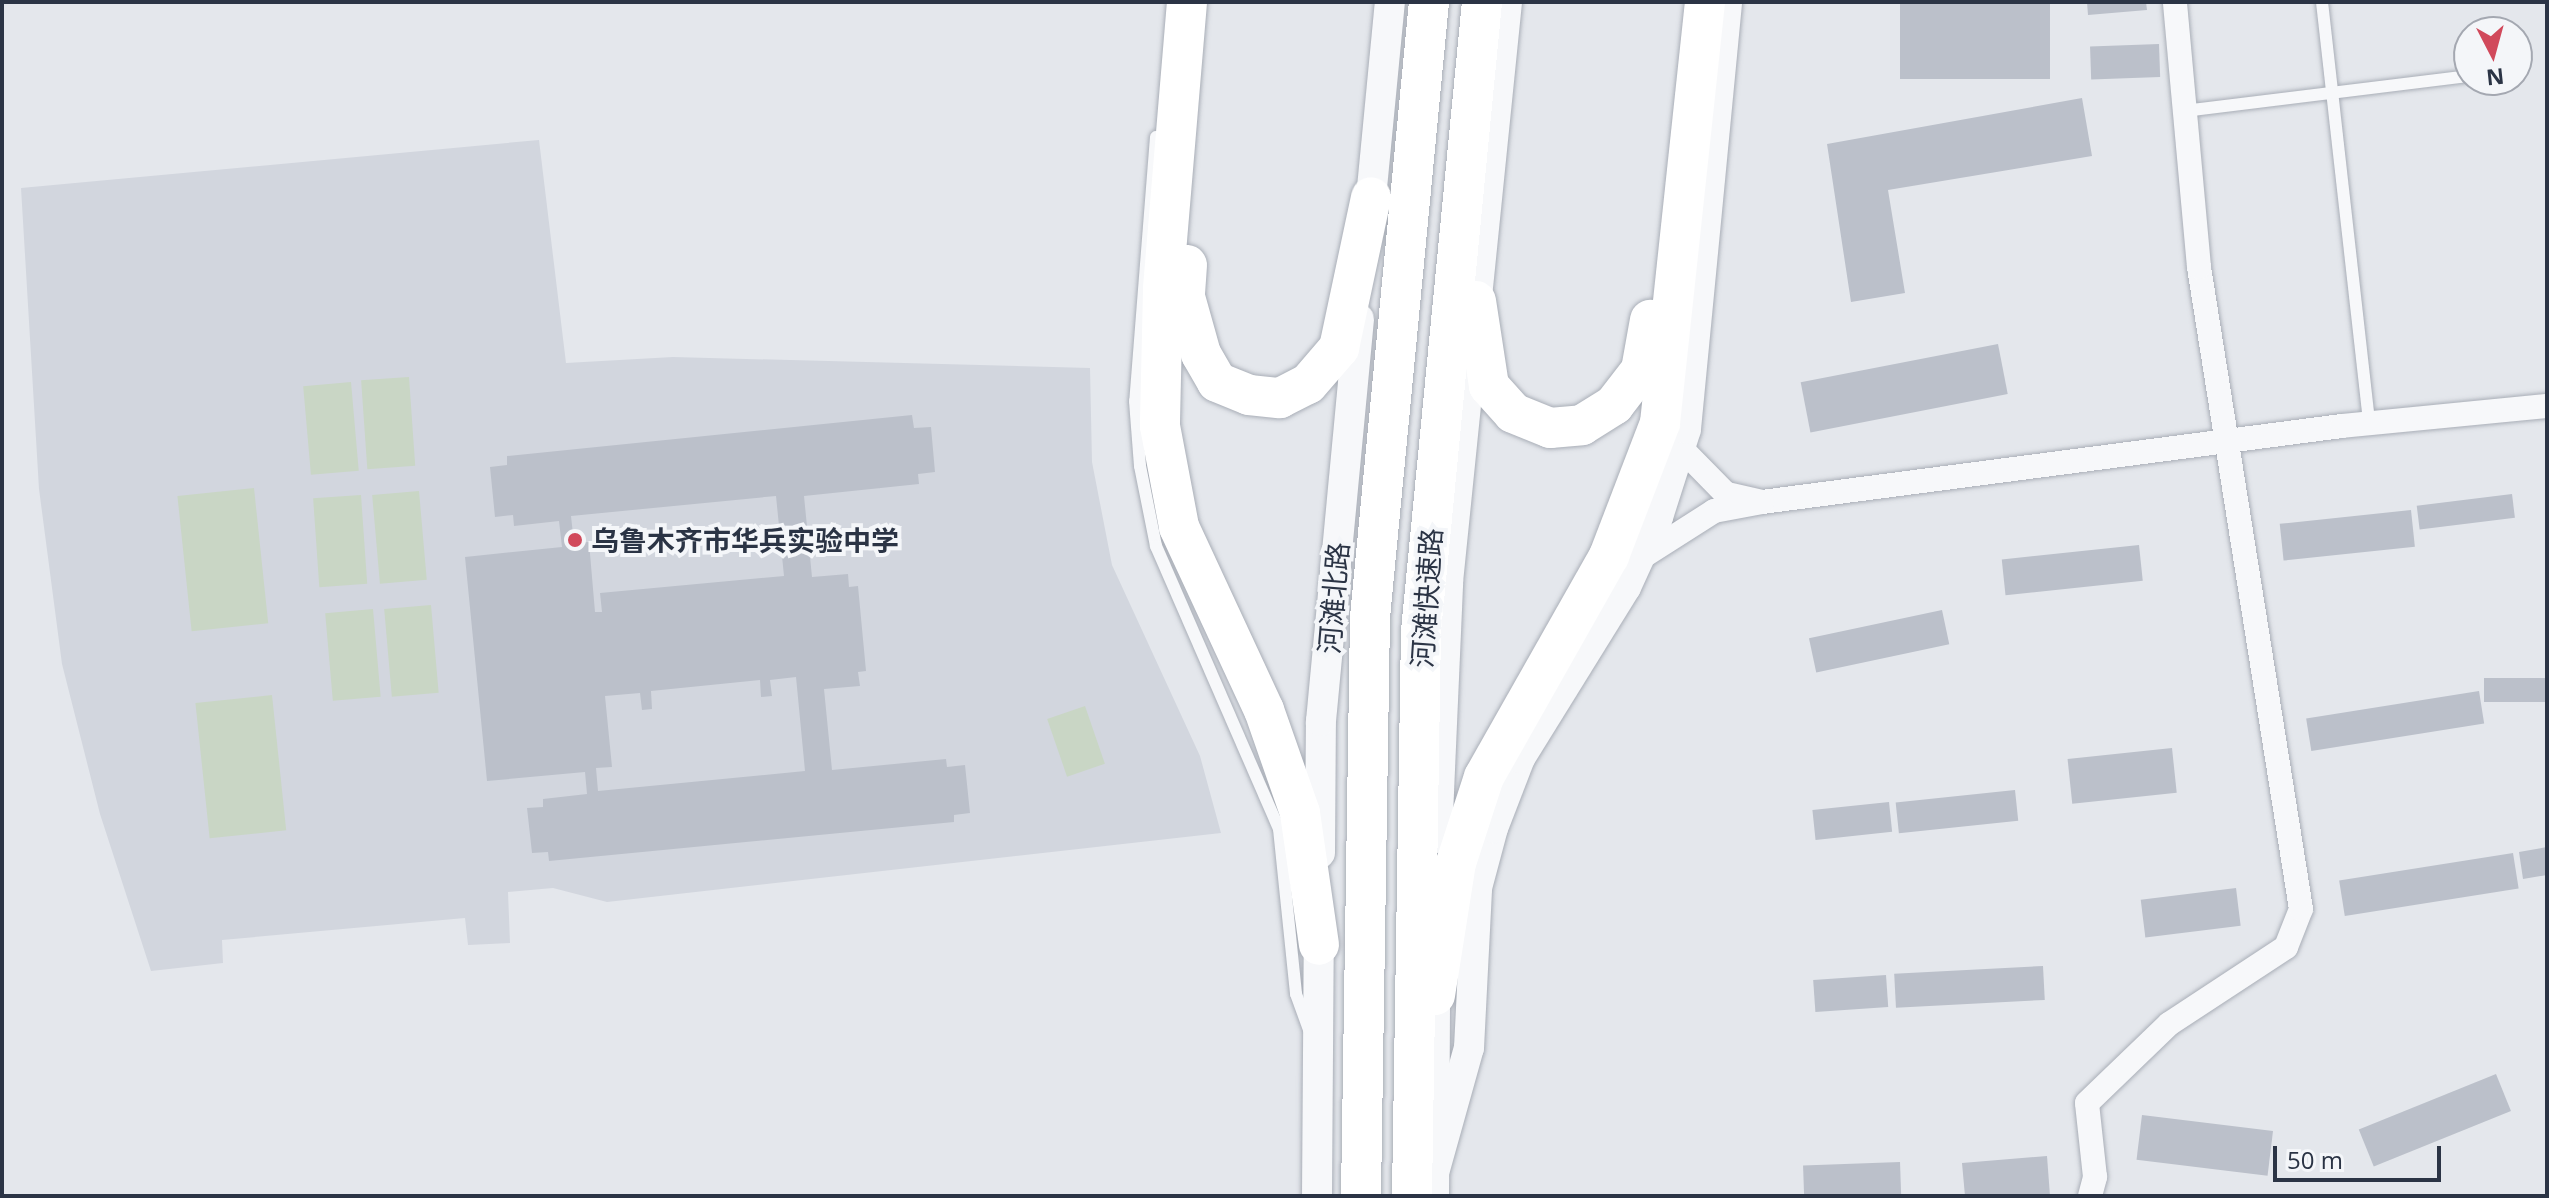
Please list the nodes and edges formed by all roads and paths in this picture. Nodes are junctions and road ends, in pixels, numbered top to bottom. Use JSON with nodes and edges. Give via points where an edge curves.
{"nodes":[{"id":1,"x":1187,"y":2,"type":"edge"},
{"id":2,"x":1208,"y":2,"type":"edge"},
{"id":3,"x":1390,"y":2,"type":"edge"},
{"id":4,"x":1429,"y":2,"type":"edge"},
{"id":5,"x":1482,"y":2,"type":"edge"},
{"id":6,"x":1507,"y":2,"type":"edge"},
{"id":7,"x":1684,"y":2,"type":"edge"},
{"id":8,"x":1705,"y":2,"type":"edge"},
{"id":9,"x":1727,"y":2,"type":"edge"},
{"id":10,"x":2175,"y":2,"type":"edge"},
{"id":11,"x":2322,"y":2,"type":"edge"},
{"id":12,"x":2453,"y":78,"type":"edge"},
{"id":13,"x":2331,"y":95,"type":"junction"},
{"id":14,"x":2184,"y":111,"type":"junction"},
{"id":15,"x":1157,"y":125,"type":"dead end"},
{"id":16,"x":1180,"y":179,"type":"junction"},
{"id":17,"x":1371,"y":197,"type":"junction"},
{"id":18,"x":1669,"y":240,"type":"junction"},
{"id":19,"x":1476,"y":301,"type":"junction"},
{"id":20,"x":2547,"y":406,"type":"edge"},
{"id":21,"x":2369,"y":423,"type":"junction"},
{"id":22,"x":2224,"y":445,"type":"junction"},
{"id":23,"x":1680,"y":447,"type":"junction"},
{"id":24,"x":1762,"y":502,"type":"junction"},
{"id":25,"x":1639,"y":559,"type":"junction"},
{"id":26,"x":1319,"y":945,"type":"junction"},
{"id":27,"x":1435,"y":995,"type":"junction"},
{"id":28,"x":1318,"y":1058,"type":"junction"},
{"id":29,"x":1427,"y":1188,"type":"edge"},
{"id":30,"x":1317,"y":1196,"type":"edge"},
{"id":31,"x":1361,"y":1196,"type":"edge"},
{"id":32,"x":2090,"y":1196,"type":"edge"}],
"edges":[{"from":1,"to":16,"type":"highway"},
{"from":2,"to":16,"type":"highway"},
{"from":3,"to":17,"type":"street","name":"河滩北路"},
{"from":4,"to":31,"type":"highway","name":"河滩快速路","via":[[1370,617]]},
{"from":5,"to":29,"type":"highway","name":"河滩快速路","via":[[1421,631]]},
{"from":6,"to":19,"type":"street"},
{"from":7,"to":18,"type":"highway"},
{"from":8,"to":18,"type":"highway"},
{"from":9,"to":23,"type":"street","via":[[1697,353]]},
{"from":10,"to":14,"type":"street"},
{"from":11,"to":13,"type":"lane"},
{"from":12,"to":13,"type":"lane"},
{"from":13,"to":14,"type":"lane"},
{"from":13,"to":21,"type":"lane"},
{"from":14,"to":22,"type":"street"},
{"from":15,"to":28,"type":"lane","via":[[1135,401],[1140,466],[1156,546],[1279,829],[1296,994]]},
{"from":16,"to":17,"type":"highway","via":[[1185,297],[1201,354],[1217,382],[1249,395],[1280,398],[1308,384],[1339,348]]},
{"from":16,"to":26,"type":"highway","via":[[1160,426],[1179,527],[1264,710],[1300,813]]},
{"from":17,"to":26,"type":"street","name":"河滩北路","via":[[1321,721]]},
{"from":18,"to":19,"type":"highway","via":[[1641,370],[1614,405],[1582,425],[1550,428],[1513,413],[1489,386]]},
{"from":18,"to":27,"type":"highway","via":[[1660,423],[1609,556],[1484,777],[1456,863]]},
{"from":19,"to":27,"type":"street","via":[[1448,582]]},
{"from":20,"to":21,"type":"street"},
{"from":21,"to":22,"type":"street"},
{"from":22,"to":24,"type":"street"},
{"from":22,"to":32,"type":"street","via":[[2301,909],[2286,947],[2169,1024],[2087,1103],[2095,1177]]},
{"from":23,"to":24,"type":"street","via":[[1726,494]]},
{"from":23,"to":25,"type":"street"},
{"from":24,"to":25,"type":"street","via":[[1714,511]]},
{"from":25,"to":29,"type":"street","via":[[1520,758],[1493,828],[1477,888],[1469,1048]]},
{"from":26,"to":28,"type":"street","name":"河滩北路"},
{"from":27,"to":29,"type":"street"},
{"from":28,"to":30,"type":"street","name":"河滩北路"}]}
